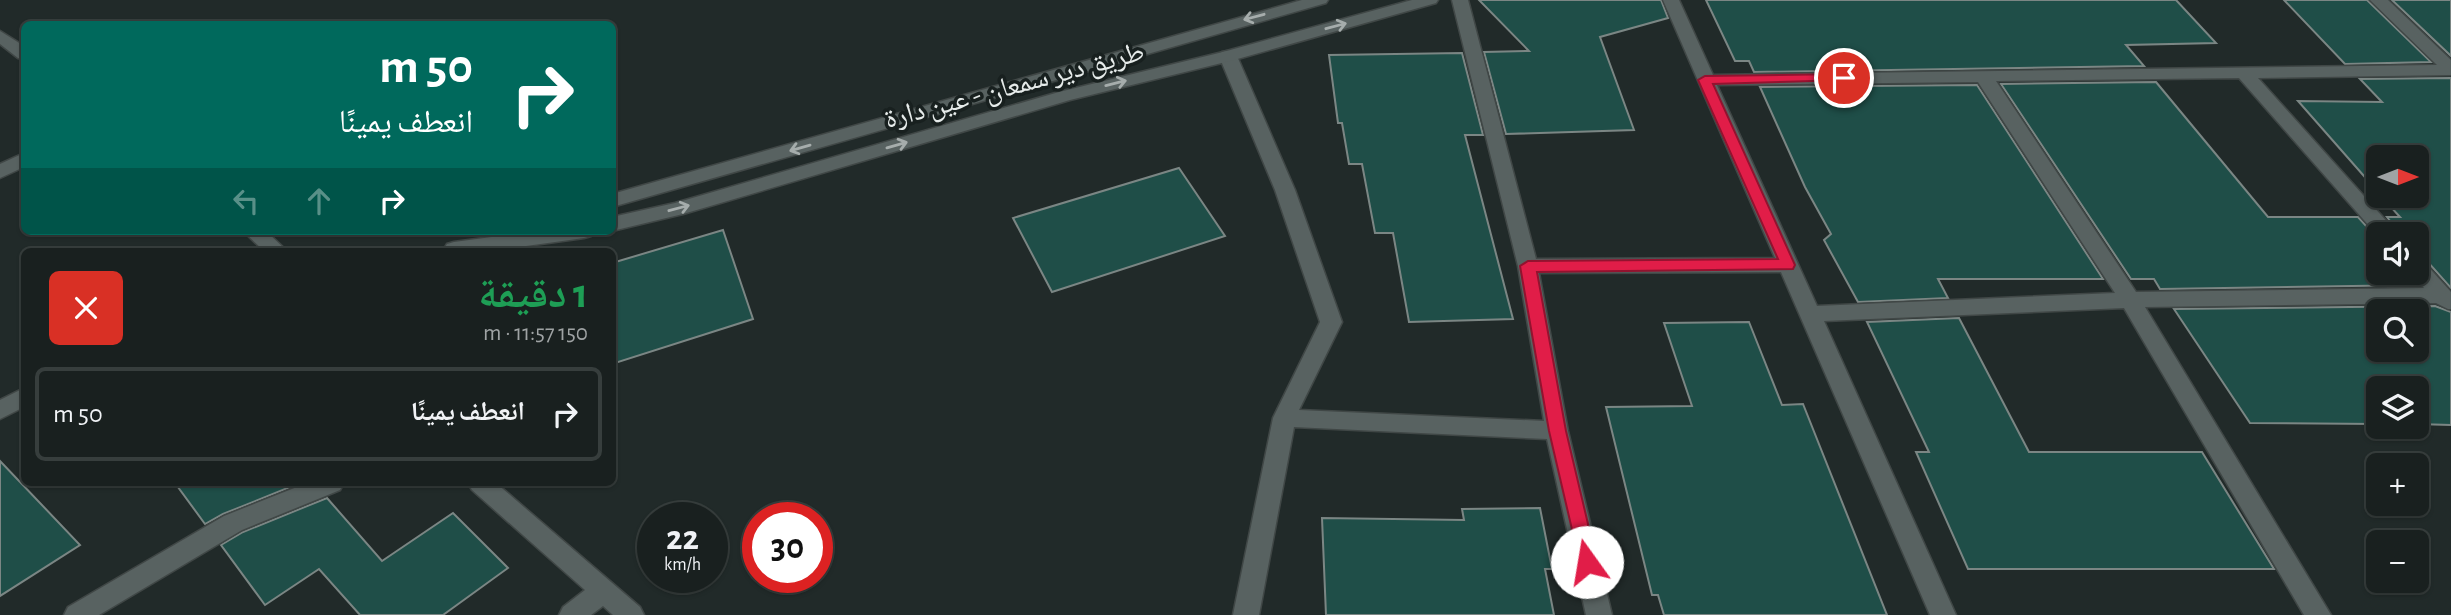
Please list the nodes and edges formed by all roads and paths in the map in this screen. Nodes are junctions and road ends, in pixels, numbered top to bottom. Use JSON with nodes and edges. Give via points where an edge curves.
{"nodes":[{"id":1,"x":1320,"y":0,"type":"edge"},
{"id":2,"x":1430,"y":0,"type":"edge"},
{"id":3,"x":1460,"y":0,"type":"edge"},
{"id":4,"x":1671,"y":0,"type":"edge"},
{"id":5,"x":2378,"y":0,"type":"edge"},
{"id":6,"x":0,"y":36,"type":"edge"},
{"id":7,"x":21,"y":52,"type":"edge"},
{"id":8,"x":1228,"y":56,"type":"junction"},
{"id":9,"x":2451,"y":70,"type":"edge"},
{"id":10,"x":2245,"y":74,"type":"junction"},
{"id":11,"x":1983,"y":75,"type":"junction"},
{"id":12,"x":1705,"y":80,"type":"junction"},
{"id":13,"x":21,"y":161,"type":"edge"},
{"id":14,"x":0,"y":172,"type":"edge"},
{"id":15,"x":616,"y":200,"type":"edge"},
{"id":16,"x":2377,"y":222,"type":"edge"},
{"id":17,"x":616,"y":223,"type":"edge"},
{"id":18,"x":258,"y":235,"type":"edge"},
{"id":19,"x":500,"y":235,"type":"edge"},
{"id":20,"x":557,"y":235,"type":"edge"},
{"id":21,"x":273,"y":248,"type":"edge"},
{"id":22,"x":458,"y":248,"type":"edge"},
{"id":23,"x":468,"y":248,"type":"edge"},
{"id":24,"x":1788,"y":265,"type":"junction"},
{"id":25,"x":1528,"y":266,"type":"junction"},
{"id":26,"x":2429,"y":281,"type":"edge"},
{"id":27,"x":2130,"y":300,"type":"junction"},
{"id":28,"x":2446,"y":300,"type":"edge"},
{"id":29,"x":1811,"y":314,"type":"junction"},
{"id":30,"x":21,"y":399,"type":"edge"},
{"id":31,"x":0,"y":410,"type":"edge"},
{"id":32,"x":1284,"y":418,"type":"junction"},
{"id":33,"x":1558,"y":431,"type":"junction"},
{"id":34,"x":325,"y":486,"type":"edge"},
{"id":35,"x":483,"y":486,"type":"edge"},
{"id":36,"x":603,"y":591,"type":"junction"},
{"id":37,"x":77,"y":615,"type":"edge"},
{"id":38,"x":572,"y":615,"type":"edge"},
{"id":39,"x":631,"y":615,"type":"edge"},
{"id":40,"x":1246,"y":615,"type":"edge"},
{"id":41,"x":1599,"y":615,"type":"edge"},
{"id":42,"x":1943,"y":615,"type":"edge"},
{"id":43,"x":2318,"y":615,"type":"edge"}],
"edges":[{"from":1,"to":15,"type":"street","name":"طريق دير سمعان - عين دارة","one_way":true},
{"from":8,"to":2,"type":"street","name":"طريق دير سمعان - عين دارة","one_way":true},
{"from":3,"to":25,"type":"street"},
{"from":4,"to":12,"type":"street"},
{"from":5,"to":9,"type":"street"},
{"from":6,"to":7,"type":"street"},
{"from":17,"to":8,"type":"street","name":"طريق دير سمعان - عين دارة","one_way":true,"via":[[1065,96]]},
{"from":8,"to":32,"type":"street","via":[[1285,190],[1331,322]]},
{"from":9,"to":10,"type":"street"},
{"from":10,"to":11,"type":"street"},
{"from":10,"to":16,"type":"street"},
{"from":11,"to":12,"type":"street"},
{"from":11,"to":27,"type":"street"},
{"from":12,"to":24,"type":"street"},
{"from":13,"to":14,"type":"street"},
{"from":18,"to":21,"type":"street"},
{"from":19,"to":22,"type":"street"},
{"from":20,"to":23,"type":"street"},
{"from":24,"to":25,"type":"street"},
{"from":24,"to":29,"type":"street"},
{"from":25,"to":33,"type":"street"},
{"from":26,"to":28,"type":"street"},
{"from":27,"to":28,"type":"street"},
{"from":27,"to":29,"type":"street"},
{"from":27,"to":43,"type":"street"},
{"from":29,"to":42,"type":"street"},
{"from":30,"to":31,"type":"street"},
{"from":32,"to":33,"type":"street"},
{"from":32,"to":40,"type":"street"},
{"from":33,"to":41,"type":"street"},
{"from":34,"to":37,"type":"street","via":[[233,523]]},
{"from":35,"to":36,"type":"street"},
{"from":36,"to":38,"type":"street"},
{"from":36,"to":39,"type":"street"}]}
